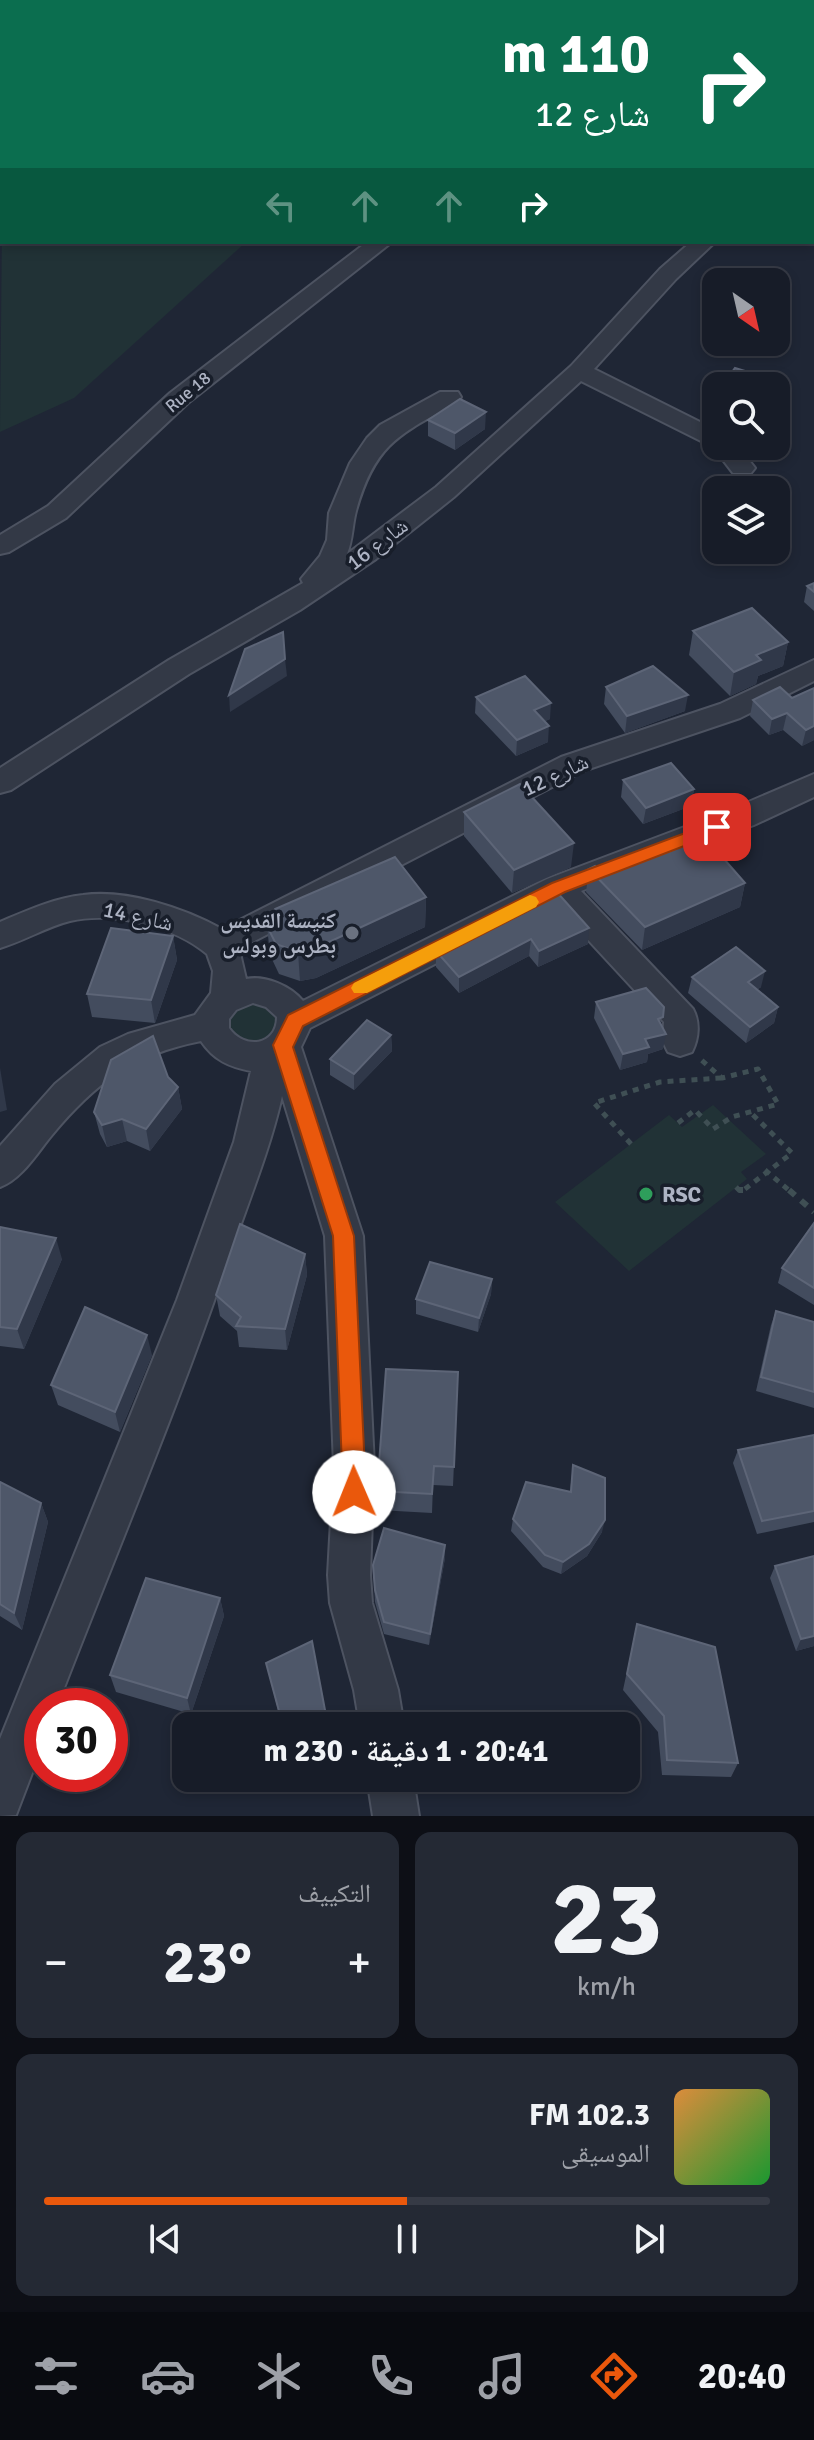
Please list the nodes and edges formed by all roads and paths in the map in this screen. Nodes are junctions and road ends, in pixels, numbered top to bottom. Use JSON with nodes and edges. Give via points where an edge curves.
{"nodes":[{"id":1,"x":378,"y":244,"type":"edge"},
{"id":2,"x":702,"y":244,"type":"edge"},
{"id":3,"x":579,"y":371,"type":"junction"},
{"id":4,"x":449,"y":397,"type":"dead end"},
{"id":5,"x":702,"y":433,"type":"edge"},
{"id":6,"x":736,"y":460,"type":"edge"},
{"id":7,"x":742,"y":468,"type":"dead end"},
{"id":8,"x":0,"y":546,"type":"edge"},
{"id":9,"x":290,"y":604,"type":"junction"},
{"id":10,"x":814,"y":669,"type":"edge"},
{"id":11,"x":0,"y":782,"type":"edge"},
{"id":12,"x":814,"y":785,"type":"edge"},
{"id":13,"x":558,"y":887,"type":"junction"},
{"id":14,"x":0,"y":936,"type":"edge"},
{"id":15,"x":219,"y":945,"type":"junction"},
{"id":16,"x":219,"y":1012,"type":"junction"},
{"id":17,"x":282,"y":1040,"type":"junction"},
{"id":18,"x":680,"y":1042,"type":"joint"},
{"id":19,"x":722,"y":1078,"type":"junction"},
{"id":20,"x":750,"y":1112,"type":"junction"},
{"id":21,"x":678,"y":1123,"type":"dead end"},
{"id":22,"x":631,"y":1144,"type":"dead end"},
{"id":23,"x":765,"y":1170,"type":"junction"},
{"id":24,"x":0,"y":1172,"type":"edge"},
{"id":25,"x":736,"y":1187,"type":"dead end"},
{"id":26,"x":814,"y":1212,"type":"edge"},
{"id":27,"x":380,"y":1712,"type":"edge"},
{"id":28,"x":392,"y":1792,"type":"edge"},
{"id":29,"x":0,"y":1799,"type":"edge"},
{"id":30,"x":396,"y":1816,"type":"edge"}],
"edges":[{"from":1,"to":8,"type":"street","name":"Rue 18","via":[[179,398],[57,512]]},
{"from":2,"to":3,"type":"street","name":"شارع 16"},
{"from":3,"to":5,"type":"street"},
{"from":3,"to":9,"type":"street","name":"شارع 16","via":[[445,492]]},
{"from":4,"to":9,"type":"street","via":[[389,430],[376,443],[342,513],[332,559]]},
{"from":6,"to":7,"type":"street"},
{"from":9,"to":11,"type":"street","name":"شارع 16","via":[[179,667]]},
{"from":10,"to":15,"type":"street","name":"شارع 12","via":[[730,711],[572,764]]},
{"from":12,"to":13,"type":"street"},
{"from":13,"to":17,"type":"street"},
{"from":13,"to":18,"type":"street","via":[[681,1018]]},
{"from":14,"to":15,"type":"street","name":"شارع 14","via":[[64,911],[94,906],[196,929]]},
{"from":15,"to":16,"type":"street","via":[[230,980]]},
{"from":16,"to":17,"type":"street","via":[[217,1043],[225,1050],[247,1057]]},
{"from":16,"to":17,"type":"street","via":[[251,990],[276,995],[292,1011]]},
{"from":16,"to":24,"type":"street","via":[[106,1058],[65,1093]]},
{"from":17,"to":27,"type":"street","via":[[344,1236],[354,1466],[351,1603]]},
{"from":17,"to":29,"type":"street","via":[[195,1305]]},
{"from":18,"to":19,"type":"path"},
{"from":19,"to":20,"type":"path","via":[[758,1069],[778,1104]]},
{"from":19,"to":22,"type":"path","via":[[660,1082],[594,1103]]},
{"from":20,"to":21,"type":"path","via":[[713,1129],[695,1110]]},
{"from":20,"to":23,"type":"path","via":[[792,1153]]},
{"from":23,"to":25,"type":"path","via":[[741,1192]]},
{"from":23,"to":26,"type":"path"},
{"from":28,"to":30,"type":"street"}]}
